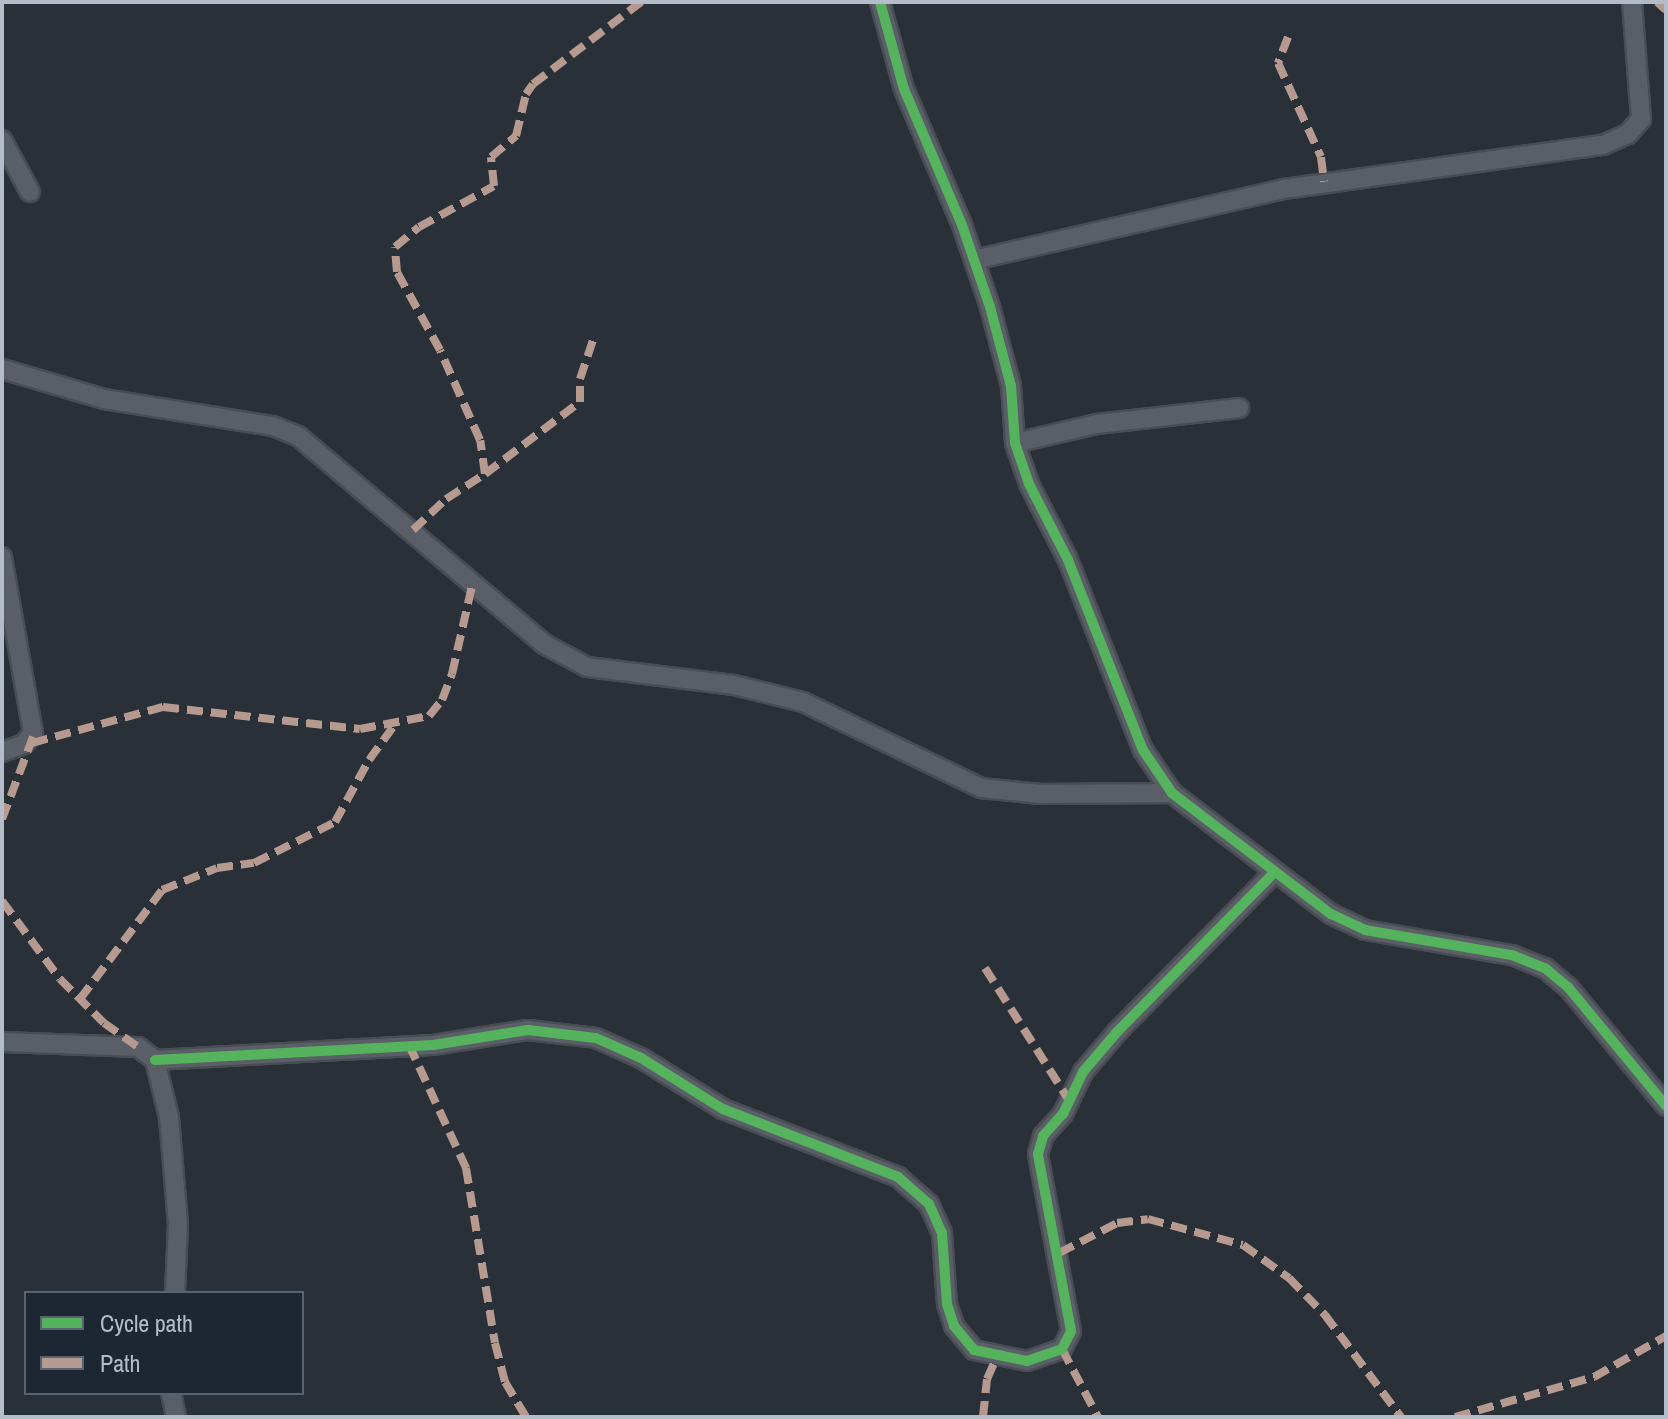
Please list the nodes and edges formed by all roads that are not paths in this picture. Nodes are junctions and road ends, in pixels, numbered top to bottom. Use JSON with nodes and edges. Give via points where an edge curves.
{"nodes":[{"id":1,"x":880,"y":2,"type":"edge"},
{"id":2,"x":1632,"y":2,"type":"edge"},
{"id":3,"x":2,"y":140,"type":"edge"},
{"id":4,"x":30,"y":192,"type":"dead end"},
{"id":5,"x":974,"y":260,"type":"junction"},
{"id":6,"x":2,"y":369,"type":"edge"},
{"id":7,"x":1239,"y":408,"type":"dead end"},
{"id":8,"x":1015,"y":443,"type":"junction"},
{"id":9,"x":2,"y":557,"type":"edge"},
{"id":10,"x":2,"y":752,"type":"edge"},
{"id":11,"x":1172,"y":793,"type":"junction"},
{"id":12,"x":1275,"y":872,"type":"junction"},
{"id":13,"x":2,"y":1042,"type":"edge"},
{"id":14,"x":155,"y":1060,"type":"junction"},
{"id":15,"x":1666,"y":1106,"type":"edge"},
{"id":16,"x":175,"y":1291,"type":"edge"},
{"id":17,"x":171,"y":1395,"type":"edge"},
{"id":18,"x":176,"y":1417,"type":"edge"}],
"edges":[{"from":1,"to":5,"type":"street","via":[[904,89]]},
{"from":2,"to":5,"type":"street","via":[[1641,119],[1628,134],[1603,145],[1284,189]]},
{"from":3,"to":4,"type":"street"},
{"from":5,"to":8,"type":"street","via":[[1007,366]]},
{"from":6,"to":11,"type":"street","via":[[104,399],[273,426],[298,436],[544,644],[587,667],[734,685],[803,702],[981,788],[1041,794]]},
{"from":7,"to":8,"type":"street","via":[[1097,424]]},
{"from":8,"to":11,"type":"street","via":[[1102,640],[1143,750]]},
{"from":9,"to":10,"type":"street","via":[[33,733],[24,744]]},
{"from":11,"to":12,"type":"street"},
{"from":12,"to":14,"type":"street","via":[[1117,1032],[1083,1072],[1063,1114],[1043,1136],[1038,1154],[1071,1331],[1062,1349],[1027,1361],[974,1350],[954,1326],[947,1304],[942,1233],[929,1204],[898,1177],[723,1109],[641,1058],[596,1038],[528,1030],[433,1045]]},
{"from":12,"to":15,"type":"street","via":[[1331,914],[1365,930],[1512,955],[1545,968],[1568,987]]},
{"from":13,"to":14,"type":"street","via":[[138,1047]]},
{"from":14,"to":16,"type":"street","via":[[169,1117],[178,1224]]},
{"from":17,"to":18,"type":"street"}]}
